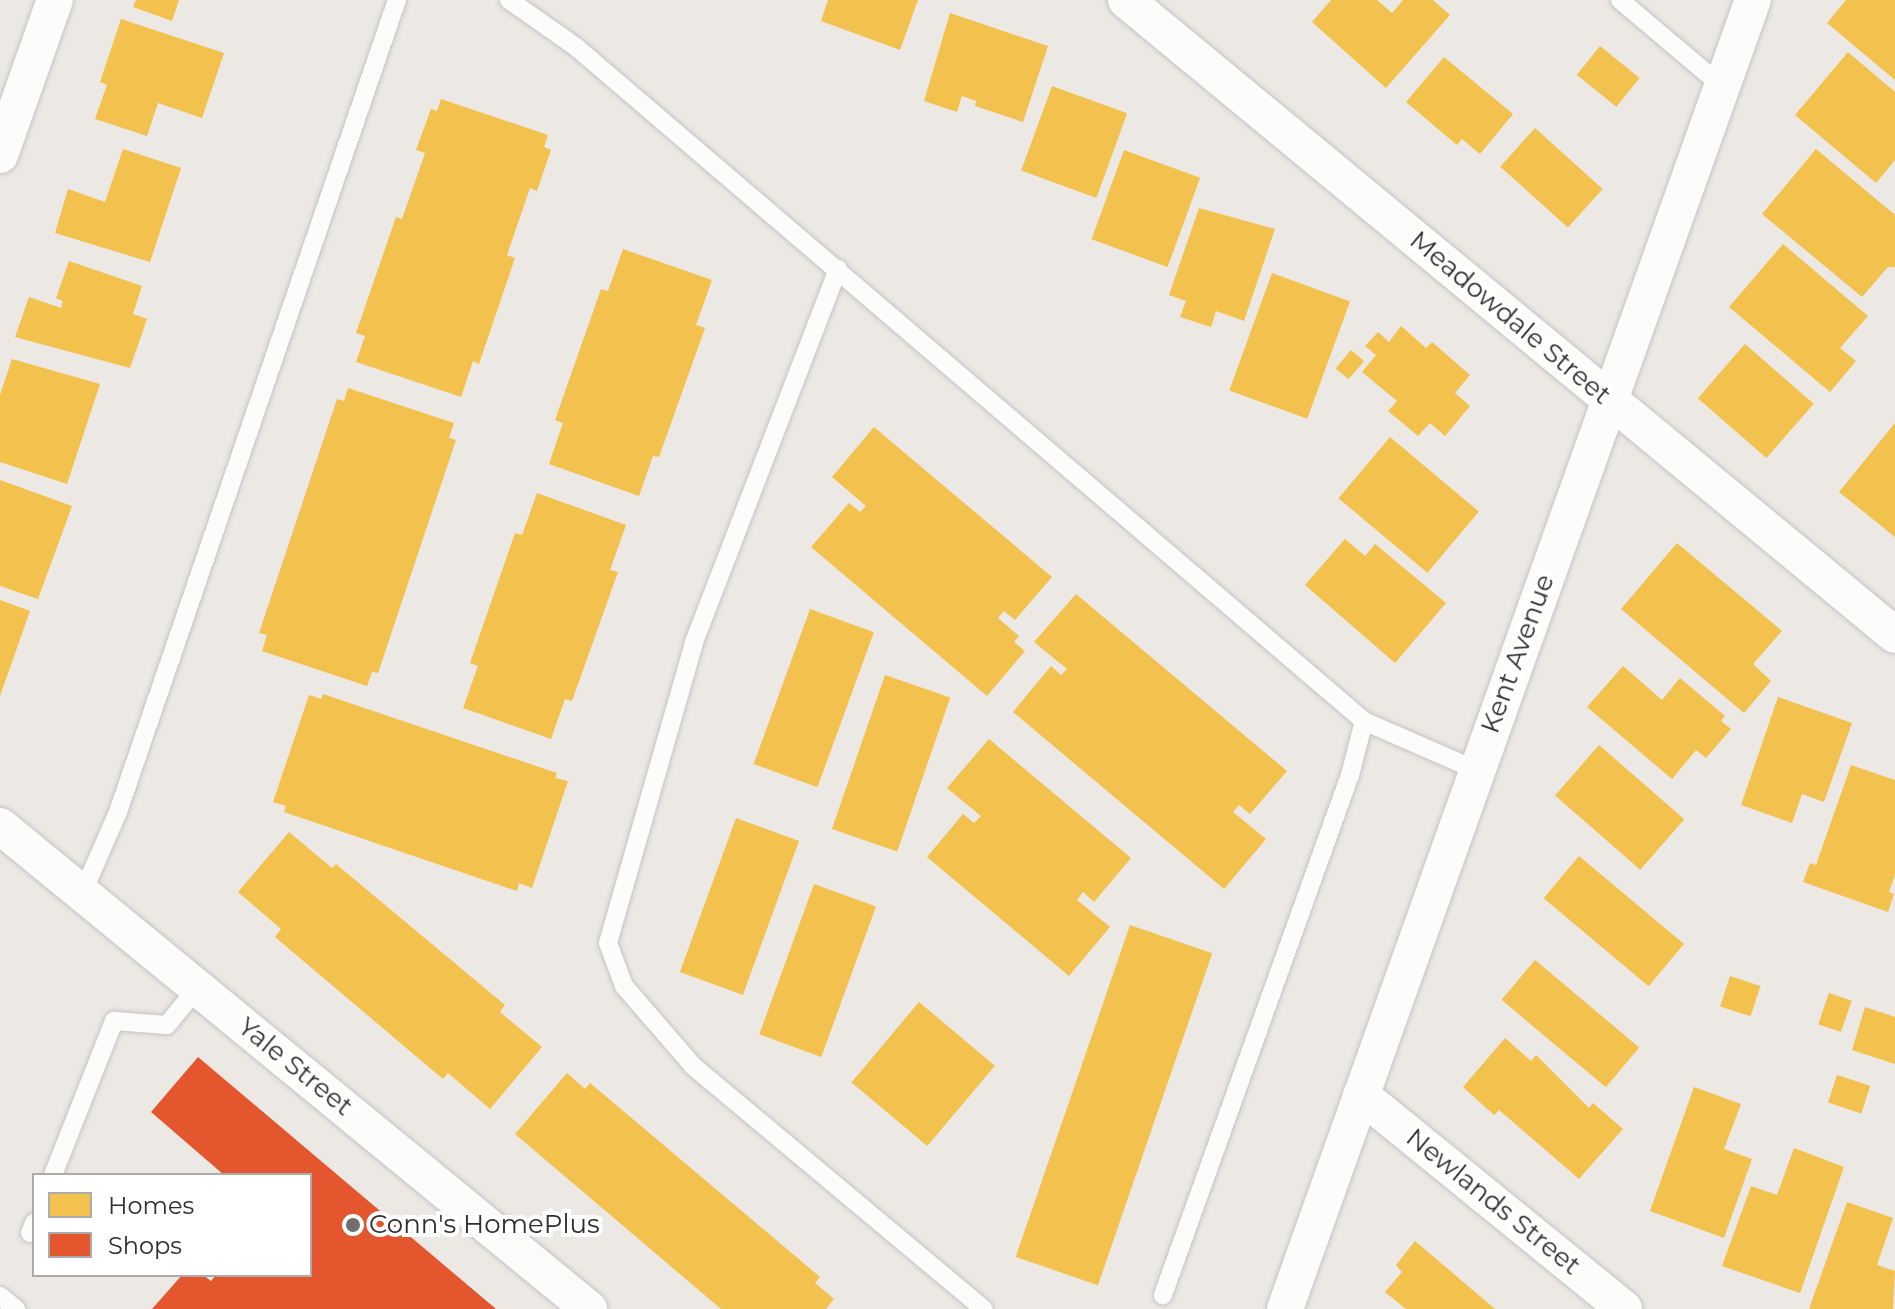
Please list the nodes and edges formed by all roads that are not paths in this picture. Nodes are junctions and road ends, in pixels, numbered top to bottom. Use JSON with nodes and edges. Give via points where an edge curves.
{"nodes":[{"id":1,"x":55,"y":0,"type":"edge"},
{"id":2,"x":397,"y":0,"type":"edge"},
{"id":3,"x":509,"y":0,"type":"edge"},
{"id":4,"x":1126,"y":0,"type":"edge"},
{"id":5,"x":1620,"y":0,"type":"edge"},
{"id":6,"x":1753,"y":0,"type":"edge"},
{"id":7,"x":1723,"y":87,"type":"junction"},
{"id":8,"x":0,"y":155,"type":"edge"},
{"id":9,"x":838,"y":269,"type":"junction"},
{"id":10,"x":1610,"y":401,"type":"junction"},
{"id":11,"x":1895,"y":635,"type":"edge"},
{"id":12,"x":1364,"y":721,"type":"junction"},
{"id":13,"x":1476,"y":770,"type":"junction"},
{"id":14,"x":0,"y":826,"type":"edge"},
{"id":15,"x":83,"y":892,"type":"junction"},
{"id":16,"x":198,"y":987,"type":"junction"},
{"id":17,"x":1361,"y":1095,"type":"junction"},
{"id":18,"x":54,"y":1173,"type":"edge"},
{"id":19,"x":1163,"y":1295,"type":"dead end"},
{"id":20,"x":0,"y":1296,"type":"edge"},
{"id":21,"x":16,"y":1309,"type":"edge"},
{"id":22,"x":589,"y":1309,"type":"edge"},
{"id":23,"x":984,"y":1309,"type":"edge"},
{"id":24,"x":1285,"y":1309,"type":"edge"},
{"id":25,"x":1624,"y":1309,"type":"edge"}],
"edges":[{"from":1,"to":8,"type":"street"},
{"from":2,"to":15,"type":"lane","via":[[118,812]]},
{"from":3,"to":9,"type":"lane","via":[[576,47]]},
{"from":4,"to":10,"type":"street","name":"Meadowdale Street"},
{"from":5,"to":7,"type":"lane"},
{"from":6,"to":7,"type":"street","name":"Kent Avenue"},
{"from":7,"to":10,"type":"street","name":"Kent Avenue"},
{"from":9,"to":12,"type":"lane"},
{"from":9,"to":23,"type":"lane","via":[[694,643],[608,943],[624,986],[693,1066]]},
{"from":10,"to":11,"type":"street","name":"Meadowdale Street"},
{"from":10,"to":13,"type":"street","name":"Kent Avenue"},
{"from":12,"to":13,"type":"lane"},
{"from":12,"to":19,"type":"lane","via":[[1350,775]]},
{"from":13,"to":17,"type":"street","name":"Kent Avenue"},
{"from":14,"to":15,"type":"street","name":"Yale Street"},
{"from":15,"to":16,"type":"street","name":"Yale Street"},
{"from":16,"to":18,"type":"lane","via":[[167,1025],[114,1021]]},
{"from":16,"to":22,"type":"street","name":"Yale Street"},
{"from":17,"to":24,"type":"street","name":"Kent Avenue"},
{"from":17,"to":25,"type":"street","name":"Newlands Street"},
{"from":20,"to":21,"type":"lane"}]}
